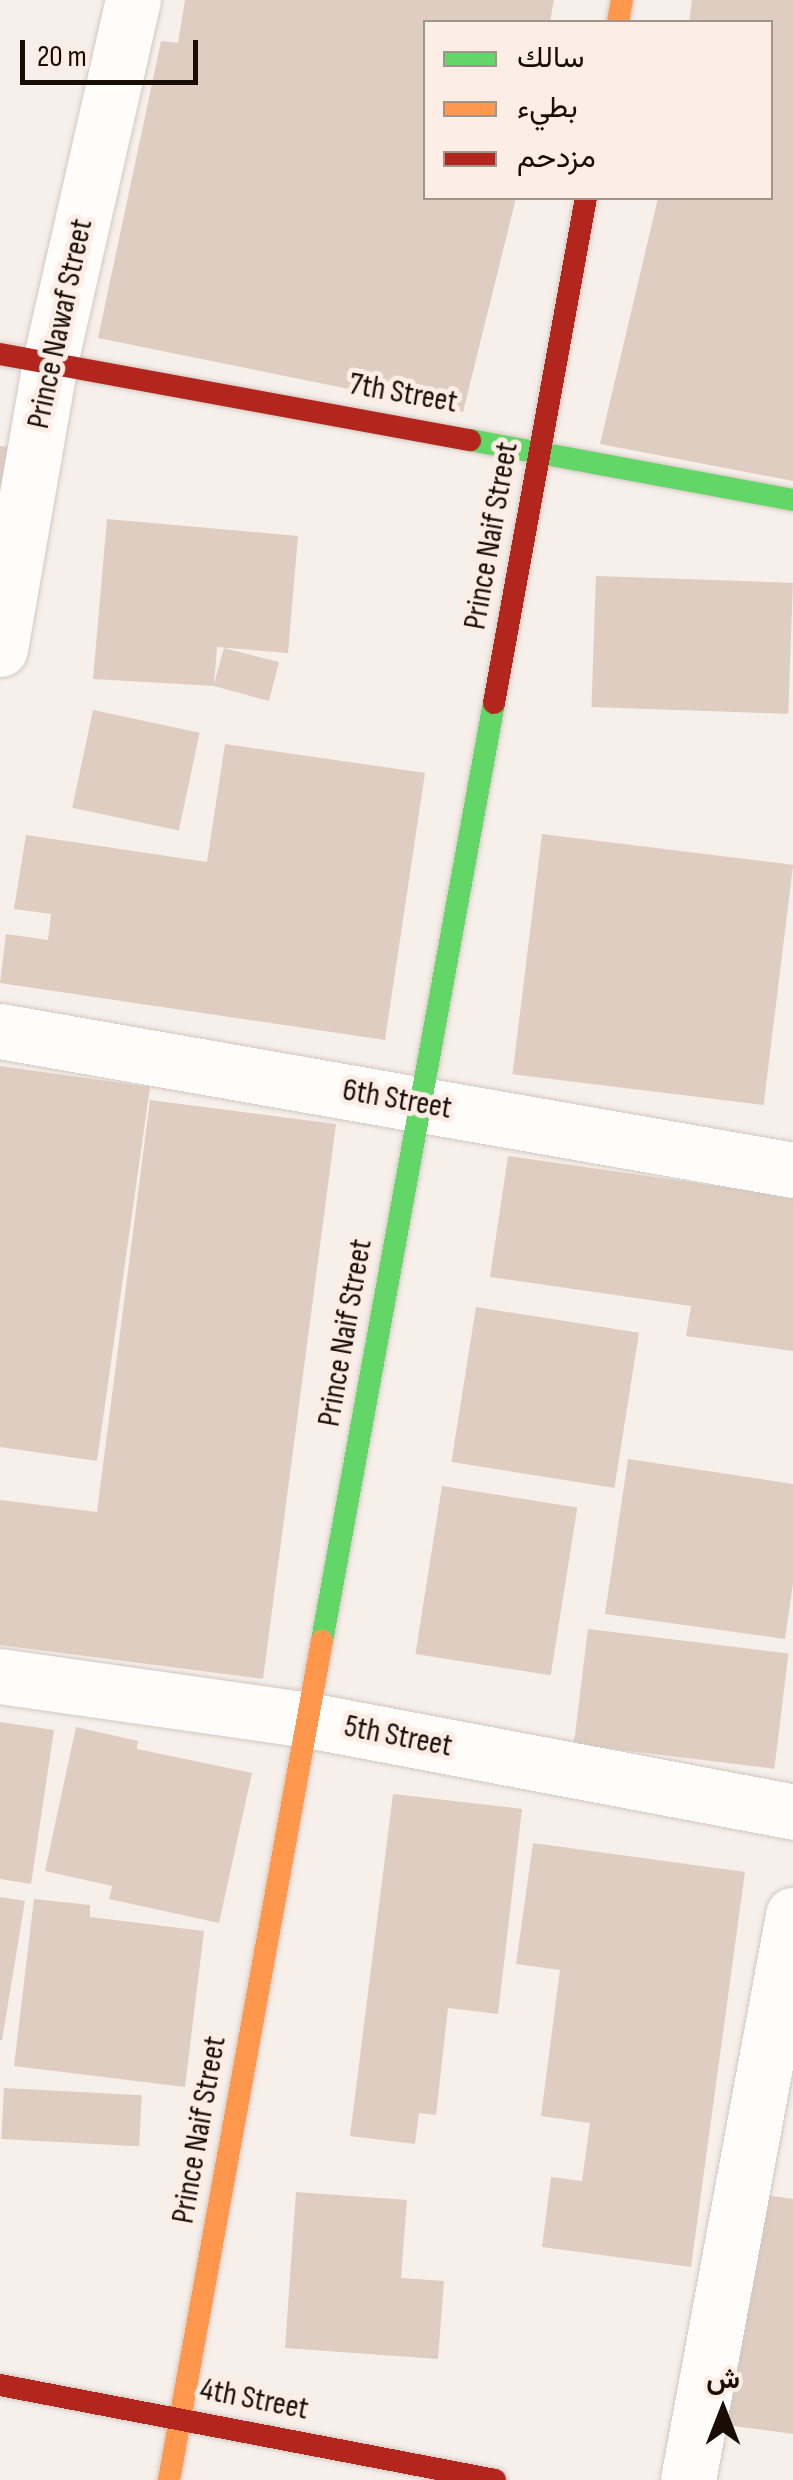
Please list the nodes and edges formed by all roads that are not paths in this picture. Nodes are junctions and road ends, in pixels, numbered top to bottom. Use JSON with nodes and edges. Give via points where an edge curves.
{"nodes":[{"id":1,"x":133,"y":0,"type":"edge"},
{"id":2,"x":586,"y":200,"type":"edge"},
{"id":3,"x":25,"y":358,"type":"edge"},
{"id":4,"x":540,"y":452,"type":"junction"},
{"id":5,"x":793,"y":500,"type":"edge"},
{"id":6,"x":0,"y":649,"type":"edge"},
{"id":7,"x":0,"y":1031,"type":"edge"},
{"id":8,"x":422,"y":1104,"type":"junction"},
{"id":9,"x":793,"y":1170,"type":"edge"},
{"id":10,"x":0,"y":1676,"type":"edge"},
{"id":11,"x":308,"y":1720,"type":"junction"},
{"id":12,"x":793,"y":1812,"type":"edge"},
{"id":13,"x":793,"y":1915,"type":"edge"},
{"id":14,"x":0,"y":2385,"type":"edge"},
{"id":15,"x":180,"y":2418,"type":"junction"},
{"id":16,"x":169,"y":2480,"type":"edge"},
{"id":17,"x":496,"y":2480,"type":"edge"},
{"id":18,"x":688,"y":2480,"type":"edge"}],
"edges":[{"from":1,"to":3,"type":"street","name":"Prince Nawaf Street"},
{"from":2,"to":4,"type":"street","name":"Prince Naif Street"},
{"from":3,"to":4,"type":"street","name":"7th Street"},
{"from":3,"to":6,"type":"street","name":"Prince Nawaf Street"},
{"from":4,"to":5,"type":"street","name":"7th Street"},
{"from":4,"to":8,"type":"street","name":"Prince Naif Street"},
{"from":7,"to":8,"type":"street","name":"6th Street"},
{"from":8,"to":9,"type":"street","name":"6th Street"},
{"from":8,"to":11,"type":"street","name":"Prince Naif Street"},
{"from":10,"to":11,"type":"street","name":"5th Street"},
{"from":11,"to":12,"type":"street","name":"5th Street"},
{"from":11,"to":15,"type":"street","name":"Prince Naif Street"},
{"from":13,"to":18,"type":"street"},
{"from":14,"to":15,"type":"street","name":"4th Street"},
{"from":15,"to":16,"type":"street","name":"Prince Naif Street"},
{"from":15,"to":17,"type":"street","name":"4th Street"}]}
